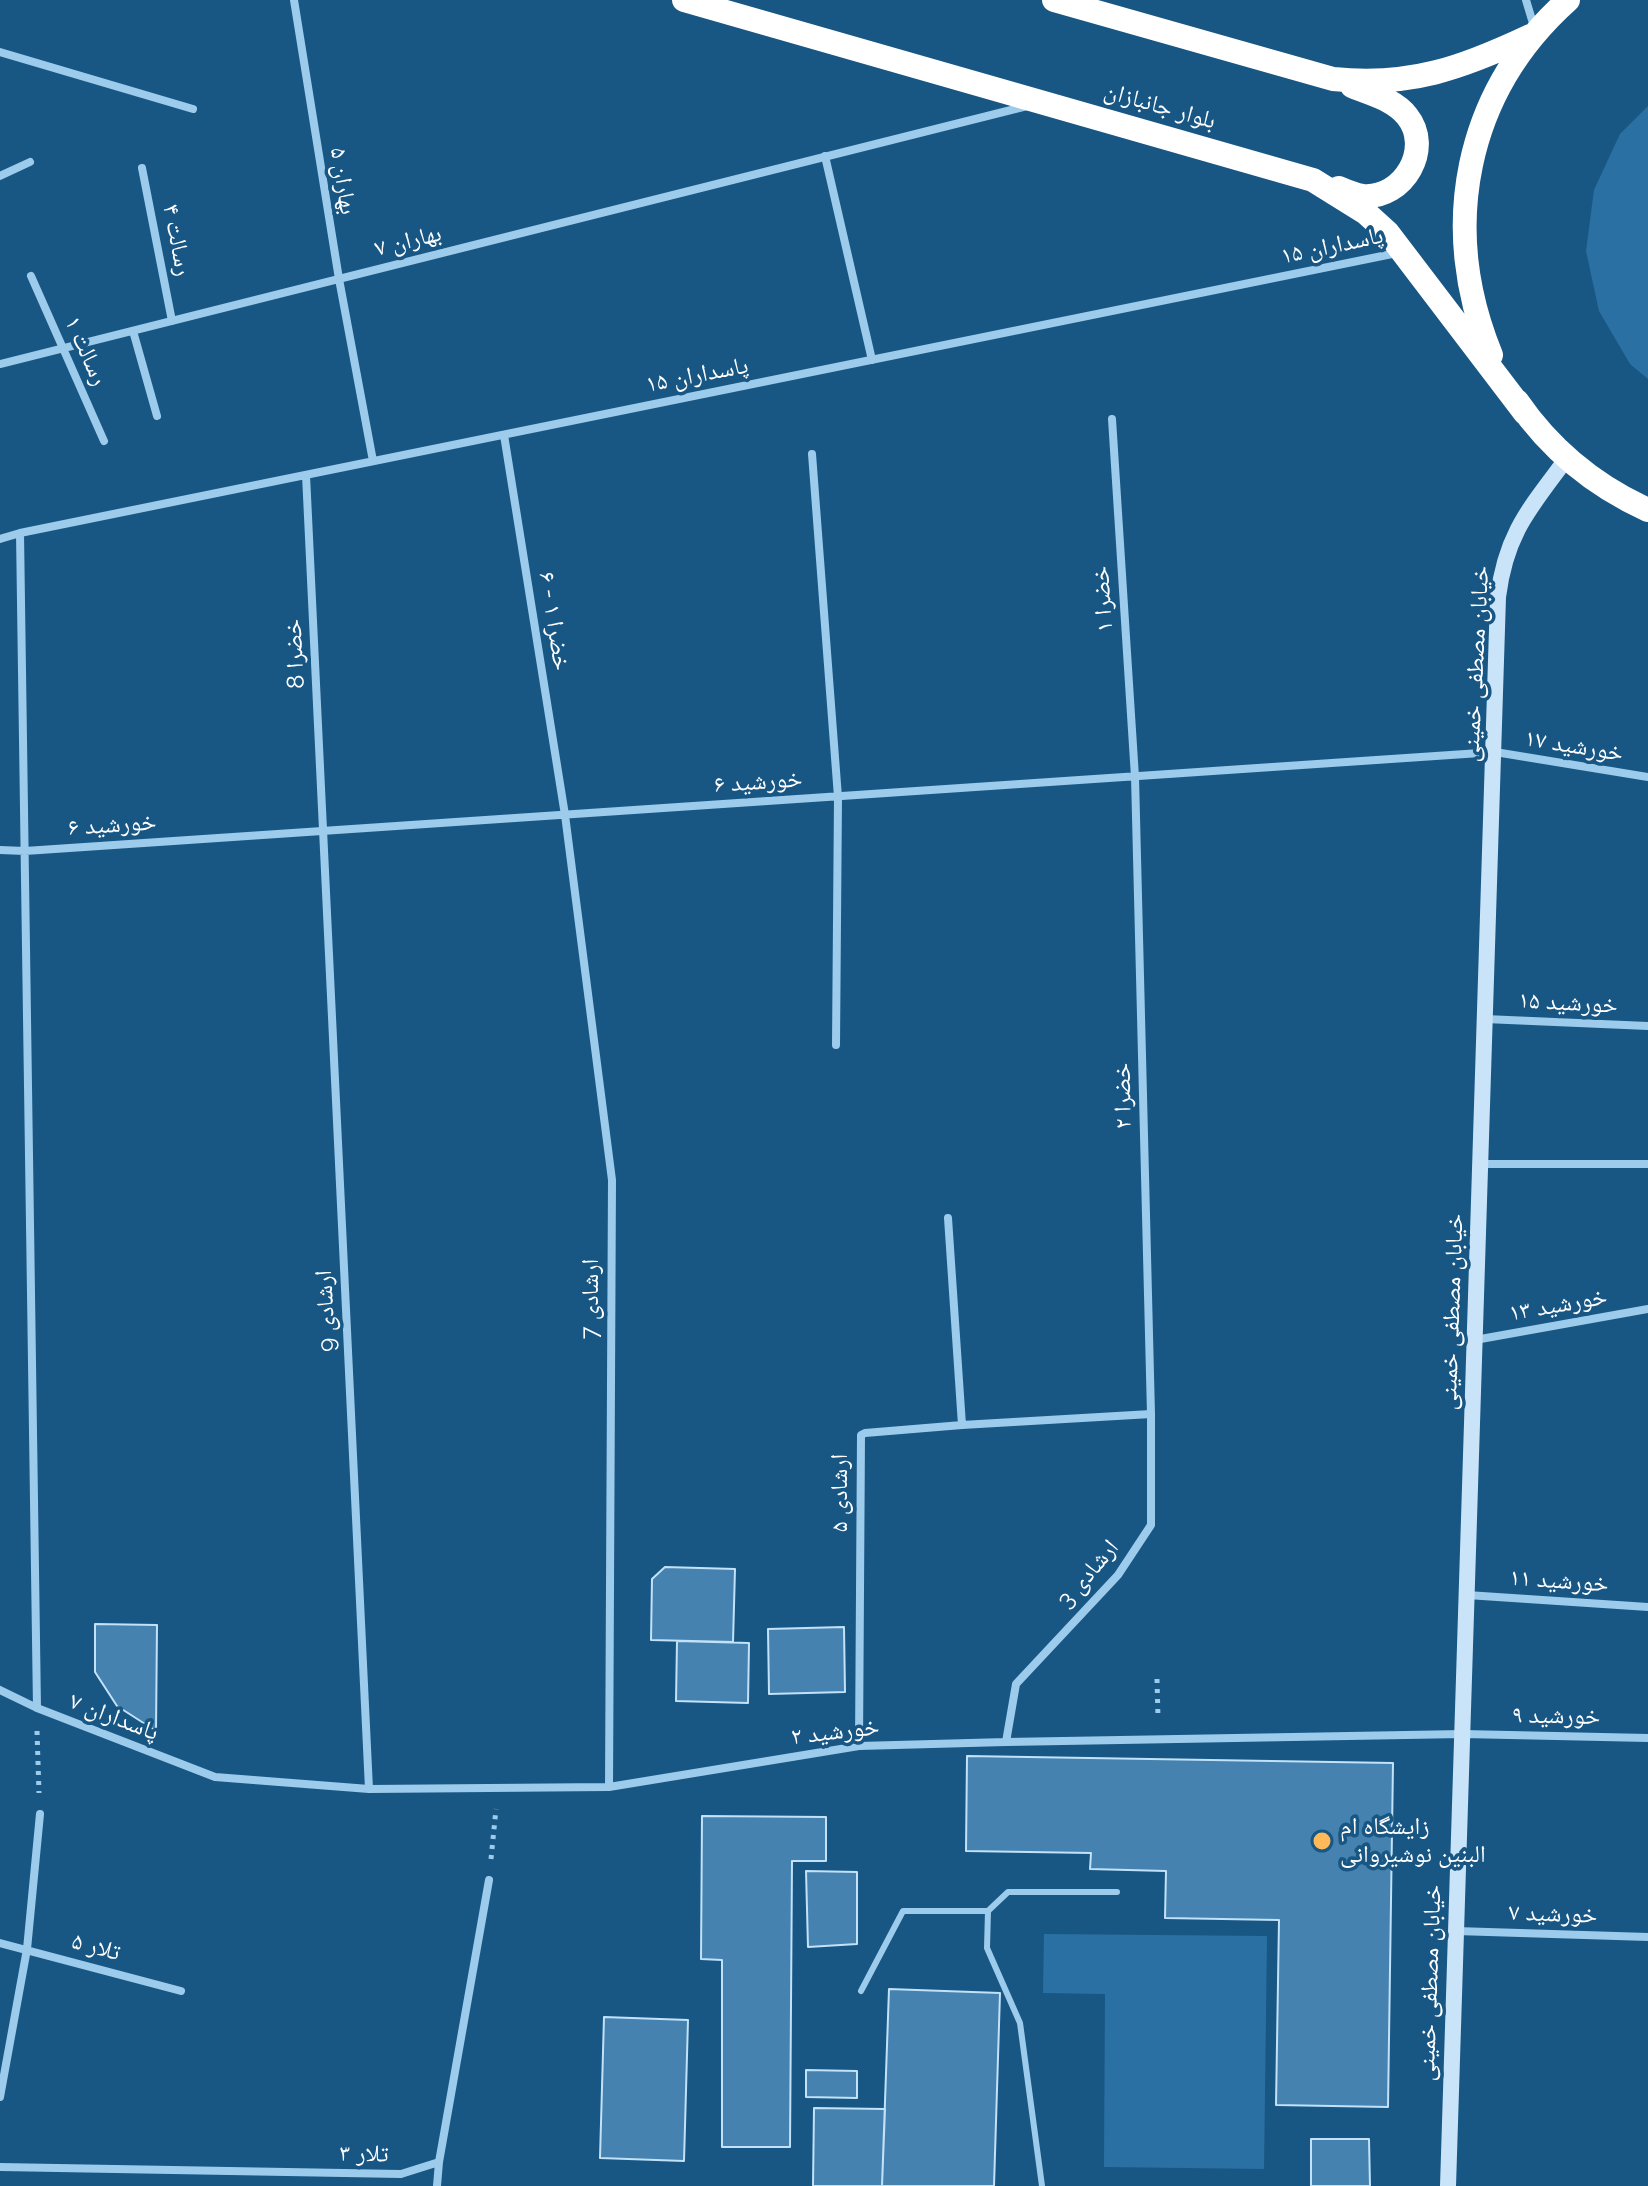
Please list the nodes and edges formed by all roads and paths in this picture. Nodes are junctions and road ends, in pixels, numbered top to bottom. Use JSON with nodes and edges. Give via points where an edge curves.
{"nodes":[{"id":1,"x":294,"y":0,"type":"edge"},
{"id":2,"x":684,"y":0,"type":"edge"},
{"id":3,"x":1054,"y":0,"type":"edge"},
{"id":4,"x":1526,"y":0,"type":"edge"},
{"id":5,"x":1568,"y":0,"type":"edge"},
{"id":6,"x":1536,"y":33,"type":"junction"},
{"id":7,"x":0,"y":52,"type":"edge"},
{"id":8,"x":1333,"y":79,"type":"junction"},
{"id":9,"x":1042,"y":102,"type":"junction"},
{"id":10,"x":193,"y":109,"type":"dead end"},
{"id":11,"x":825,"y":156,"type":"junction"},
{"id":12,"x":30,"y":162,"type":"dead end"},
{"id":13,"x":142,"y":168,"type":"dead end"},
{"id":14,"x":1295,"y":173,"type":"junction"},
{"id":15,"x":0,"y":176,"type":"edge"},
{"id":16,"x":1402,"y":252,"type":"junction"},
{"id":17,"x":31,"y":276,"type":"dead end"},
{"id":18,"x":339,"y":279,"type":"junction"},
{"id":19,"x":172,"y":321,"type":"junction"},
{"id":20,"x":133,"y":331,"type":"junction"},
{"id":21,"x":63,"y":348,"type":"junction"},
{"id":22,"x":872,"y":360,"type":"junction"},
{"id":23,"x":0,"y":364,"type":"edge"},
{"id":24,"x":1525,"y":413,"type":"junction"},
{"id":25,"x":157,"y":416,"type":"dead end"},
{"id":26,"x":1112,"y":419,"type":"dead end"},
{"id":27,"x":504,"y":435,"type":"junction"},
{"id":28,"x":104,"y":441,"type":"dead end"},
{"id":29,"x":812,"y":454,"type":"dead end"},
{"id":30,"x":1567,"y":458,"type":"junction"},
{"id":31,"x":373,"y":461,"type":"junction"},
{"id":32,"x":306,"y":475,"type":"junction"},
{"id":33,"x":1648,"y":510,"type":"edge"},
{"id":34,"x":20,"y":533,"type":"junction"},
{"id":35,"x":0,"y":539,"type":"edge"},
{"id":36,"x":1495,"y":752,"type":"junction"},
{"id":37,"x":1135,"y":777,"type":"junction"},
{"id":38,"x":1648,"y":777,"type":"edge"},
{"id":39,"x":838,"y":797,"type":"junction"},
{"id":40,"x":565,"y":815,"type":"junction"},
{"id":41,"x":323,"y":831,"type":"junction"},
{"id":42,"x":0,"y":850,"type":"edge"},
{"id":43,"x":25,"y":851,"type":"junction"},
{"id":44,"x":1485,"y":1019,"type":"junction"},
{"id":45,"x":1648,"y":1026,"type":"edge"},
{"id":46,"x":836,"y":1045,"type":"dead end"},
{"id":47,"x":1481,"y":1164,"type":"junction"},
{"id":48,"x":1648,"y":1164,"type":"edge"},
{"id":49,"x":948,"y":1218,"type":"dead end"},
{"id":50,"x":1648,"y":1309,"type":"edge"},
{"id":51,"x":1475,"y":1340,"type":"junction"},
{"id":52,"x":1151,"y":1414,"type":"junction"},
{"id":53,"x":962,"y":1425,"type":"junction"},
{"id":54,"x":1467,"y":1595,"type":"junction"},
{"id":55,"x":1648,"y":1607,"type":"edge"},
{"id":56,"x":1157,"y":1679,"type":"dead end"},
{"id":57,"x":0,"y":1690,"type":"edge"},
{"id":58,"x":37,"y":1708,"type":"junction"},
{"id":59,"x":1463,"y":1734,"type":"junction"},
{"id":60,"x":1648,"y":1738,"type":"edge"},
{"id":61,"x":1158,"y":1739,"type":"junction"},
{"id":62,"x":1006,"y":1742,"type":"junction"},
{"id":63,"x":859,"y":1746,"type":"junction"},
{"id":64,"x":215,"y":1777,"type":"joint"},
{"id":65,"x":609,"y":1787,"type":"junction"},
{"id":66,"x":498,"y":1788,"type":"junction"},
{"id":67,"x":369,"y":1789,"type":"junction"},
{"id":68,"x":40,"y":1814,"type":"joint"},
{"id":69,"x":489,"y":1880,"type":"joint"},
{"id":70,"x":1117,"y":1892,"type":"dead end"},
{"id":71,"x":988,"y":1911,"type":"junction"},
{"id":72,"x":1456,"y":1931,"type":"junction"},
{"id":73,"x":1648,"y":1937,"type":"edge"},
{"id":74,"x":0,"y":1943,"type":"edge"},
{"id":75,"x":27,"y":1949,"type":"junction"},
{"id":76,"x":181,"y":1991,"type":"dead end"},
{"id":77,"x":861,"y":1991,"type":"dead end"},
{"id":78,"x":0,"y":2097,"type":"edge"},
{"id":79,"x":439,"y":2162,"type":"junction"},
{"id":80,"x":0,"y":2167,"type":"edge"},
{"id":81,"x":437,"y":2186,"type":"edge"},
{"id":82,"x":1042,"y":2186,"type":"edge"},
{"id":83,"x":1448,"y":2186,"type":"edge"}],
"edges":[{"from":1,"to":18,"type":"street","name":"بهاران ۵"},
{"from":2,"to":9,"type":"highway","name":"بلوار جانبازان"},
{"from":3,"to":8,"type":"highway"},
{"from":4,"to":6,"type":"street"},
{"from":5,"to":6,"type":"highway"},
{"from":6,"to":8,"type":"highway","via":[[1436,73],[1390,80]]},
{"from":6,"to":24,"type":"highway","via":[[1498,87],[1480,131],[1468,177],[1464,225],[1472,302],[1508,388]]},
{"from":7,"to":10,"type":"street"},
{"from":8,"to":14,"type":"highway","via":[[1395,105],[1407,116],[1415,130],[1414,162],[1395,188],[1363,196]]},
{"from":9,"to":11,"type":"street","name":"بهاران ۷"},
{"from":9,"to":14,"type":"highway","name":"بلوار جانبازان"},
{"from":11,"to":18,"type":"street","name":"بهاران ۷"},
{"from":11,"to":22,"type":"street"},
{"from":12,"to":15,"type":"street"},
{"from":13,"to":19,"type":"street","name":"رسالت ۴"},
{"from":14,"to":16,"type":"highway","name":"بلوار جانبازان","via":[[1366,213]]},
{"from":16,"to":22,"type":"street","name":"پاسداران ۱۵"},
{"from":16,"to":24,"type":"highway","name":"بلوار جانبازان"},
{"from":17,"to":21,"type":"street","name":"رسالت ۱"},
{"from":18,"to":19,"type":"street","name":"بهاران ۷"},
{"from":18,"to":31,"type":"street","name":"بهاران ۵"},
{"from":19,"to":20,"type":"street","name":"بهاران ۷"},
{"from":20,"to":21,"type":"street","name":"بهاران ۷"},
{"from":20,"to":25,"type":"street"},
{"from":21,"to":23,"type":"street","name":"بهاران ۷"},
{"from":21,"to":28,"type":"street","name":"رسالت ۱"},
{"from":22,"to":27,"type":"street","name":"پاسداران ۱۵"},
{"from":24,"to":30,"type":"highway"},
{"from":26,"to":37,"type":"street","name":"خضرا ۱"},
{"from":27,"to":31,"type":"street","name":"پاسداران ۱۵"},
{"from":27,"to":40,"type":"street","name":"خضرا ۱ - ۶"},
{"from":29,"to":39,"type":"street"},
{"from":30,"to":33,"type":"highway"},
{"from":30,"to":36,"type":"main road","name":"خیابان مصطفی خمینی","via":[[1525,515],[1502,568]]},
{"from":31,"to":32,"type":"street","name":"پاسداران ۱۵"},
{"from":32,"to":34,"type":"street","name":"پاسداران ۱۵"},
{"from":32,"to":41,"type":"street","name":"خضرا 8"},
{"from":34,"to":35,"type":"street","name":"پاسداران ۱۵"},
{"from":34,"to":43,"type":"street"},
{"from":36,"to":37,"type":"street","name":"خورشید ۶"},
{"from":36,"to":38,"type":"street","name":"خورشید ۱۷"},
{"from":36,"to":44,"type":"main road","name":"خیابان مصطفی خمینی"},
{"from":37,"to":39,"type":"street","name":"خورشید ۶"},
{"from":37,"to":52,"type":"street","name":"خضرا ۲"},
{"from":39,"to":40,"type":"street","name":"خورشید ۶"},
{"from":39,"to":46,"type":"street"},
{"from":40,"to":41,"type":"street","name":"خورشید ۶"},
{"from":40,"to":65,"type":"street","name":"ارشادی 7","via":[[612,1180]]},
{"from":41,"to":43,"type":"street","name":"خورشید ۶"},
{"from":41,"to":67,"type":"street","name":"ارشادی 9"},
{"from":42,"to":43,"type":"street","name":"خورشید ۶"},
{"from":43,"to":58,"type":"street"},
{"from":44,"to":45,"type":"street","name":"خورشید ۱۵"},
{"from":44,"to":47,"type":"main road","name":"خیابان مصطفی خمینی"},
{"from":47,"to":48,"type":"street"},
{"from":47,"to":51,"type":"main road","name":"خیابان مصطفی خمینی"},
{"from":49,"to":53,"type":"street"},
{"from":50,"to":51,"type":"street","name":"خورشید ۱۳"},
{"from":51,"to":54,"type":"main road","name":"خیابان مصطفی خمینی"},
{"from":52,"to":53,"type":"street","name":"ارشادی ۵"},
{"from":52,"to":62,"type":"street","name":"ارشادی 3","via":[[1151,1525],[1118,1575],[1016,1684]]},
{"from":53,"to":63,"type":"street","name":"ارشادی ۵","via":[[861,1435]]},
{"from":54,"to":55,"type":"street","name":"خورشید ۱۱"},
{"from":54,"to":59,"type":"main road","name":"خیابان مصطفی خمینی"},
{"from":56,"to":61,"type":"path"},
{"from":57,"to":58,"type":"street","name":"پاسداران ۷"},
{"from":58,"to":64,"type":"street","name":"پاسداران ۷"},
{"from":58,"to":68,"type":"path"},
{"from":59,"to":60,"type":"street","name":"خورشید ۹"},
{"from":59,"to":61,"type":"street","name":"خورشید ۲"},
{"from":59,"to":72,"type":"main road","name":"خیابان مصطفی خمینی"},
{"from":61,"to":62,"type":"street","name":"خورشید ۲"},
{"from":62,"to":63,"type":"street","name":"خورشید ۲"},
{"from":63,"to":65,"type":"street","name":"خورشید ۲"},
{"from":64,"to":67,"type":"street","name":"خورشید ۲"},
{"from":65,"to":66,"type":"street","name":"خورشید ۲"},
{"from":66,"to":67,"type":"street","name":"خورشید ۲"},
{"from":66,"to":69,"type":"path"},
{"from":68,"to":75,"type":"street"},
{"from":69,"to":79,"type":"street"},
{"from":70,"to":71,"type":"lane","via":[[1008,1892]]},
{"from":71,"to":77,"type":"lane","via":[[903,1911]]},
{"from":71,"to":82,"type":"lane","via":[[987,1948],[1020,2023]]},
{"from":72,"to":73,"type":"street","name":"خورشید ۷"},
{"from":72,"to":83,"type":"main road","name":"خیابان مصطفی خمینی"},
{"from":74,"to":75,"type":"street","name":"تلار ۵"},
{"from":75,"to":76,"type":"street","name":"تلار ۵"},
{"from":75,"to":78,"type":"street"},
{"from":79,"to":80,"type":"street","name":"تلار ۳","via":[[401,2174]]},
{"from":79,"to":81,"type":"street"}]}
